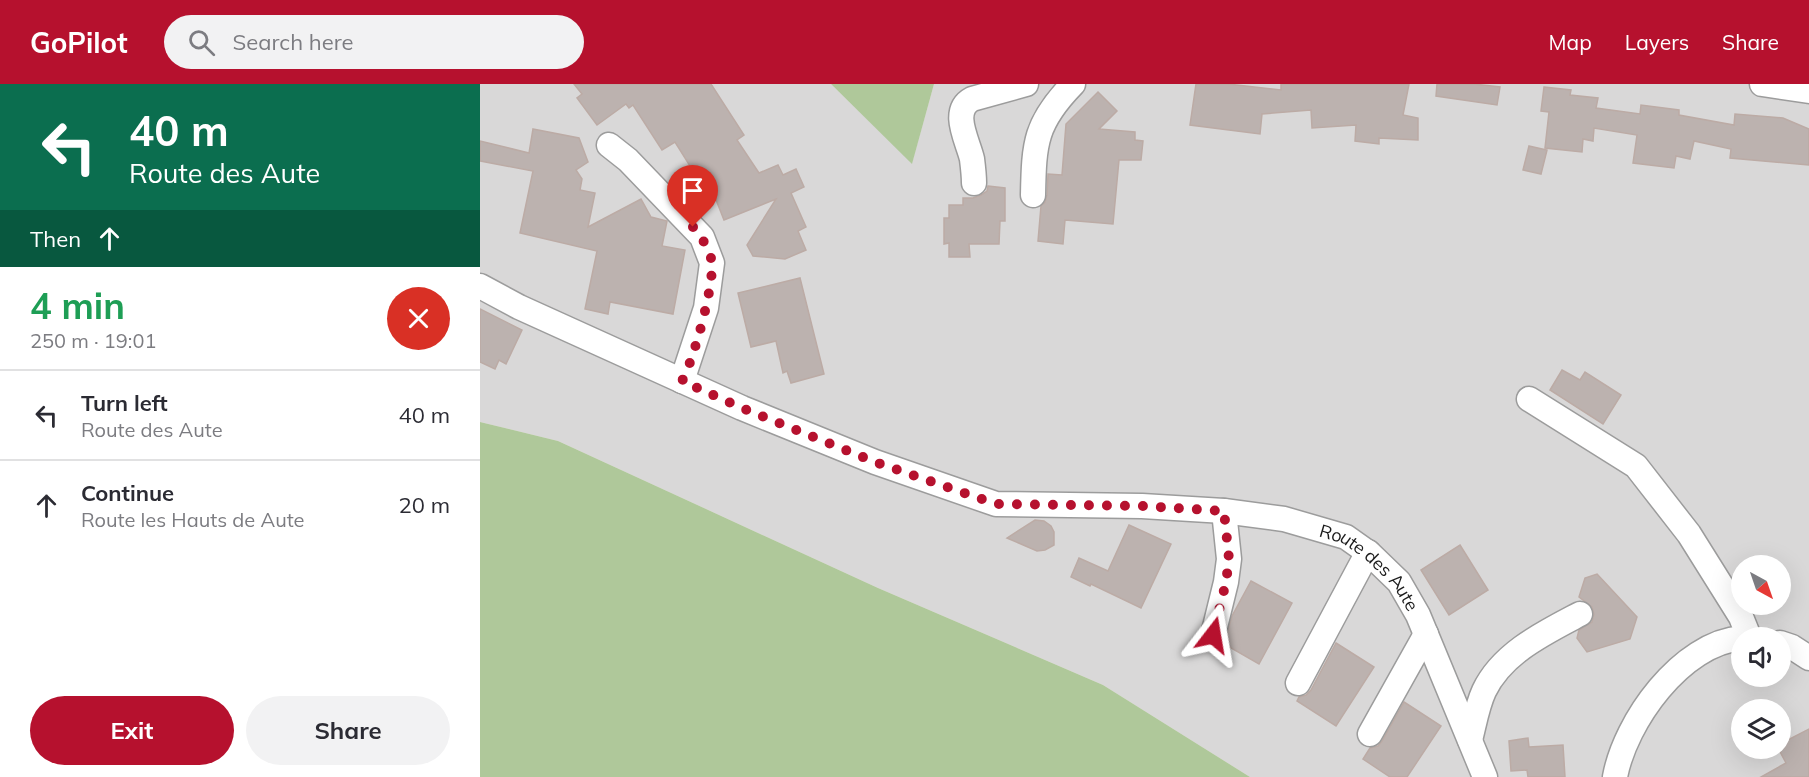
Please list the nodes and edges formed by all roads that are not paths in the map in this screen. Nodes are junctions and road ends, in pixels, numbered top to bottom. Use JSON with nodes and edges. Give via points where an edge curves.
{"nodes":[{"id":1,"x":1026,"y":84,"type":"edge"},
{"id":2,"x":1073,"y":84,"type":"edge"},
{"id":3,"x":1762,"y":84,"type":"edge"},
{"id":4,"x":1809,"y":91,"type":"edge"},
{"id":5,"x":609,"y":145,"type":"dead end"},
{"id":6,"x":974,"y":183,"type":"dead end"},
{"id":7,"x":1033,"y":195,"type":"dead end"},
{"id":8,"x":480,"y":286,"type":"edge"},
{"id":9,"x":682,"y":381,"type":"junction"},
{"id":10,"x":1529,"y":399,"type":"dead end"},
{"id":11,"x":1224,"y":511,"type":"junction"},
{"id":12,"x":1368,"y":552,"type":"junction"},
{"id":13,"x":1580,"y":614,"type":"dead end"},
{"id":14,"x":1744,"y":627,"type":"edge"},
{"id":15,"x":1426,"y":634,"type":"junction"},
{"id":16,"x":1213,"y":635,"type":"dead end"},
{"id":17,"x":1731,"y":640,"type":"edge"},
{"id":18,"x":1791,"y":647,"type":"edge"},
{"id":19,"x":1809,"y":658,"type":"edge"},
{"id":20,"x":1298,"y":683,"type":"dead end"},
{"id":21,"x":1370,"y":734,"type":"dead end"},
{"id":22,"x":1470,"y":740,"type":"junction"},
{"id":23,"x":1485,"y":777,"type":"edge"},
{"id":24,"x":1615,"y":777,"type":"edge"}],
"edges":[{"from":1,"to":6,"type":"street","via":[[972,99],[961,110]]},
{"from":2,"to":7,"type":"street","via":[[1046,118],[1037,138]]},
{"from":3,"to":4,"type":"street"},
{"from":5,"to":9,"type":"street","via":[[702,237],[712,263],[706,309]]},
{"from":8,"to":9,"type":"street","name":"Route des Aute"},
{"from":9,"to":11,"type":"street","name":"Route des Aute","via":[[875,462],[996,504]]},
{"from":10,"to":14,"type":"street","via":[[1636,466],[1689,534]]},
{"from":11,"to":12,"type":"street","name":"Route des Aute","via":[[1284,519],[1346,537]]},
{"from":11,"to":16,"type":"street","via":[[1229,559]]},
{"from":12,"to":15,"type":"street","name":"Route des Aute","via":[[1399,582]]},
{"from":12,"to":20,"type":"street"},
{"from":13,"to":22,"type":"street","via":[[1543,633],[1494,674],[1483,693]]},
{"from":15,"to":21,"type":"street"},
{"from":15,"to":22,"type":"street","name":"Route des Aute"},
{"from":17,"to":24,"type":"street","via":[[1705,650],[1662,685],[1641,713]]},
{"from":18,"to":19,"type":"street"},
{"from":22,"to":23,"type":"street","name":"Route des Aute"}]}
